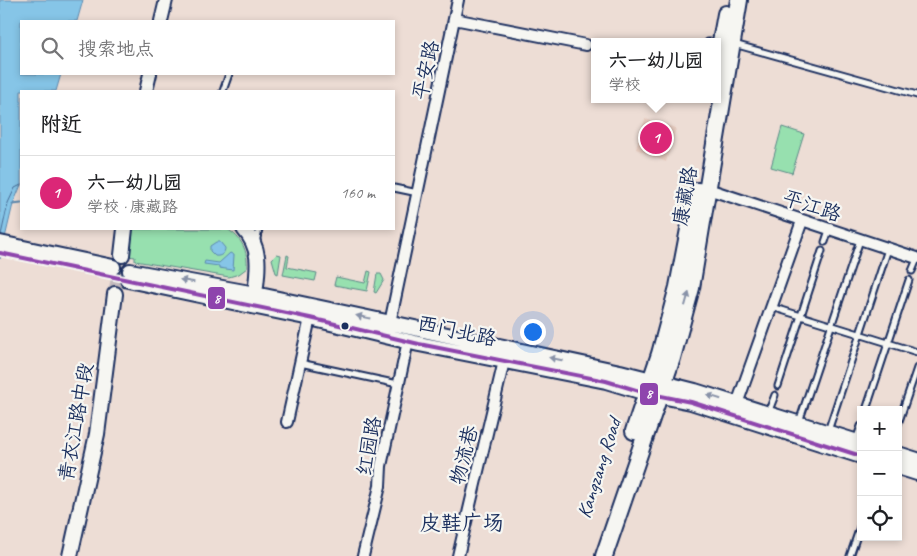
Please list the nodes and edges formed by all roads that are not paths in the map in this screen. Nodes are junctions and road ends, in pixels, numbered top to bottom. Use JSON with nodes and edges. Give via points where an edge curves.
{"nodes":[{"id":1,"x":166,"y":0,"type":"edge"},
{"id":2,"x":458,"y":0,"type":"edge"},
{"id":3,"x":729,"y":0,"type":"edge"},
{"id":4,"x":739,"y":0,"type":"edge"},
{"id":5,"x":454,"y":19,"type":"junction"},
{"id":6,"x":161,"y":20,"type":"edge"},
{"id":7,"x":719,"y":38,"type":"edge"},
{"id":8,"x":720,"y":38,"type":"edge"},
{"id":9,"x":721,"y":43,"type":"edge"},
{"id":10,"x":586,"y":45,"type":"dead end"},
{"id":11,"x":150,"y":75,"type":"edge"},
{"id":12,"x":229,"y":75,"type":"edge"},
{"id":13,"x":146,"y":90,"type":"edge"},
{"id":14,"x":223,"y":90,"type":"edge"},
{"id":15,"x":917,"y":95,"type":"edge"},
{"id":16,"x":712,"y":103,"type":"edge"},
{"id":17,"x":712,"y":103,"type":"edge"},
{"id":18,"x":395,"y":188,"type":"edge"},
{"id":19,"x":703,"y":188,"type":"junction"},
{"id":20,"x":418,"y":193,"type":"junction"},
{"id":21,"x":802,"y":221,"type":"junction"},
{"id":22,"x":124,"y":230,"type":"edge"},
{"id":23,"x":245,"y":230,"type":"edge"},
{"id":24,"x":260,"y":230,"type":"edge"},
{"id":25,"x":828,"y":230,"type":"junction"},
{"id":26,"x":860,"y":240,"type":"junction"},
{"id":27,"x":825,"y":242,"type":"dead end"},
{"id":28,"x":0,"y":243,"type":"edge"},
{"id":29,"x":256,"y":246,"type":"junction"},
{"id":30,"x":889,"y":249,"type":"junction"},
{"id":31,"x":822,"y":251,"type":"dead end"},
{"id":32,"x":0,"y":253,"type":"edge"},
{"id":33,"x":122,"y":255,"type":"tunnel mouth"},
{"id":34,"x":917,"y":258,"type":"edge"},
{"id":35,"x":912,"y":271,"type":"dead end"},
{"id":36,"x":909,"y":280,"type":"dead end"},
{"id":37,"x":115,"y":294,"type":"tunnel mouth"},
{"id":38,"x":255,"y":294,"type":"junction"},
{"id":39,"x":771,"y":307,"type":"junction"},
{"id":40,"x":801,"y":316,"type":"junction"},
{"id":41,"x":310,"y":318,"type":"junction"},
{"id":42,"x":390,"y":323,"type":"junction"},
{"id":43,"x":831,"y":325,"type":"junction"},
{"id":44,"x":860,"y":334,"type":"junction"},
{"id":45,"x":408,"y":342,"type":"junction"},
{"id":46,"x":888,"y":343,"type":"junction"},
{"id":47,"x":917,"y":352,"type":"edge"},
{"id":48,"x":504,"y":362,"type":"junction"},
{"id":49,"x":300,"y":363,"type":"junction"},
{"id":50,"x":917,"y":368,"type":"edge"},
{"id":51,"x":399,"y":384,"type":"junction"},
{"id":52,"x":778,"y":386,"type":"dead end"},
{"id":53,"x":654,"y":388,"type":"junction"},
{"id":54,"x":775,"y":394,"type":"dead end"},
{"id":55,"x":737,"y":404,"type":"junction"},
{"id":56,"x":867,"y":406,"type":"edge"},
{"id":57,"x":902,"y":412,"type":"edge"},
{"id":58,"x":768,"y":414,"type":"junction"},
{"id":59,"x":287,"y":422,"type":"dead end"},
{"id":60,"x":799,"y":424,"type":"junction"},
{"id":61,"x":827,"y":432,"type":"junction"},
{"id":62,"x":857,"y":442,"type":"edge"},
{"id":63,"x":857,"y":455,"type":"edge"},
{"id":64,"x":902,"y":455,"type":"edge"},
{"id":65,"x":917,"y":460,"type":"edge"},
{"id":66,"x":902,"y":468,"type":"edge"},
{"id":67,"x":917,"y":473,"type":"edge"},
{"id":68,"x":857,"y":536,"type":"edge"},
{"id":69,"x":70,"y":556,"type":"edge"},
{"id":70,"x":363,"y":556,"type":"edge"},
{"id":71,"x":458,"y":556,"type":"edge"},
{"id":72,"x":592,"y":556,"type":"edge"},
{"id":73,"x":604,"y":556,"type":"edge"},
{"id":74,"x":850,"y":556,"type":"edge"}],
"edges":[{"from":1,"to":6,"type":"street"},
{"from":2,"to":5,"type":"street","name":"平安路"},
{"from":3,"to":7,"type":"main road","name":"康藏路"},
{"from":4,"to":8,"type":"main road","name":"康藏路"},
{"from":5,"to":10,"type":"street"},
{"from":5,"to":20,"type":"street","name":"平安路"},
{"from":9,"to":15,"type":"lane"},
{"from":11,"to":13,"type":"street"},
{"from":12,"to":14,"type":"lane"},
{"from":16,"to":19,"type":"main road","name":"康藏路"},
{"from":17,"to":19,"type":"main road","name":"康藏路"},
{"from":18,"to":20,"type":"lane"},
{"from":19,"to":21,"type":"street","name":"平江路"},
{"from":19,"to":53,"type":"main road","name":"康藏路","via":[[690,288],[672,358]]},
{"from":20,"to":42,"type":"street","name":"平安路"},
{"from":21,"to":25,"type":"street","name":"平江路"},
{"from":21,"to":39,"type":"street"},
{"from":22,"to":33,"type":"main road"},
{"from":23,"to":29,"type":"main road"},
{"from":24,"to":29,"type":"lane"},
{"from":25,"to":26,"type":"street","name":"平江路"},
{"from":25,"to":27,"type":"lane"},
{"from":26,"to":30,"type":"street","name":"平江路"},
{"from":26,"to":43,"type":"lane"},
{"from":28,"to":32,"type":"main road","via":[[112,272]]},
{"from":29,"to":38,"type":"main road"},
{"from":30,"to":34,"type":"street","name":"平江路"},
{"from":30,"to":44,"type":"lane"},
{"from":31,"to":40,"type":"lane"},
{"from":34,"to":35,"type":"lane"},
{"from":36,"to":46,"type":"lane"},
{"from":37,"to":69,"type":"main road","name":"青衣江路中段","via":[[98,434]]},
{"from":38,"to":41,"type":"main road","name":"西门北路","one_way":true,"via":[[129,275]]},
{"from":42,"to":38,"type":"main road","name":"西门北路","one_way":true},
{"from":39,"to":40,"type":"lane"},
{"from":39,"to":55,"type":"street"},
{"from":40,"to":43,"type":"lane"},
{"from":40,"to":52,"type":"lane"},
{"from":41,"to":45,"type":"main road","name":"西门北路"},
{"from":41,"to":49,"type":"street"},
{"from":53,"to":42,"type":"main road","name":"西门北路","one_way":true},
{"from":43,"to":44,"type":"lane"},
{"from":43,"to":60,"type":"lane"},
{"from":44,"to":46,"type":"lane"},
{"from":44,"to":61,"type":"lane"},
{"from":45,"to":48,"type":"main road","name":"西门北路"},
{"from":45,"to":51,"type":"street","name":"红园路"},
{"from":46,"to":47,"type":"lane"},
{"from":46,"to":56,"type":"lane"},
{"from":48,"to":53,"type":"main road","name":"西门北路"},
{"from":48,"to":71,"type":"street","name":"物流巷"},
{"from":49,"to":51,"type":"lane"},
{"from":49,"to":59,"type":"street"},
{"from":50,"to":57,"type":"lane"},
{"from":51,"to":70,"type":"street","name":"红园路"},
{"from":55,"to":53,"type":"main road","name":"西门北路","one_way":true},
{"from":53,"to":63,"type":"main road","name":"西门北路"},
{"from":53,"to":72,"type":"main road","name":"Kangzang Road"},
{"from":53,"to":73,"type":"main road","name":"Kangzang Road"},
{"from":54,"to":58,"type":"lane"},
{"from":55,"to":58,"type":"main road","name":"西门北路"},
{"from":58,"to":60,"type":"main road","name":"西门北路"},
{"from":60,"to":61,"type":"main road","name":"西门北路"},
{"from":61,"to":62,"type":"main road","name":"西门北路"},
{"from":64,"to":65,"type":"main road"},
{"from":66,"to":67,"type":"main road"},
{"from":68,"to":74,"type":"lane"}]}
